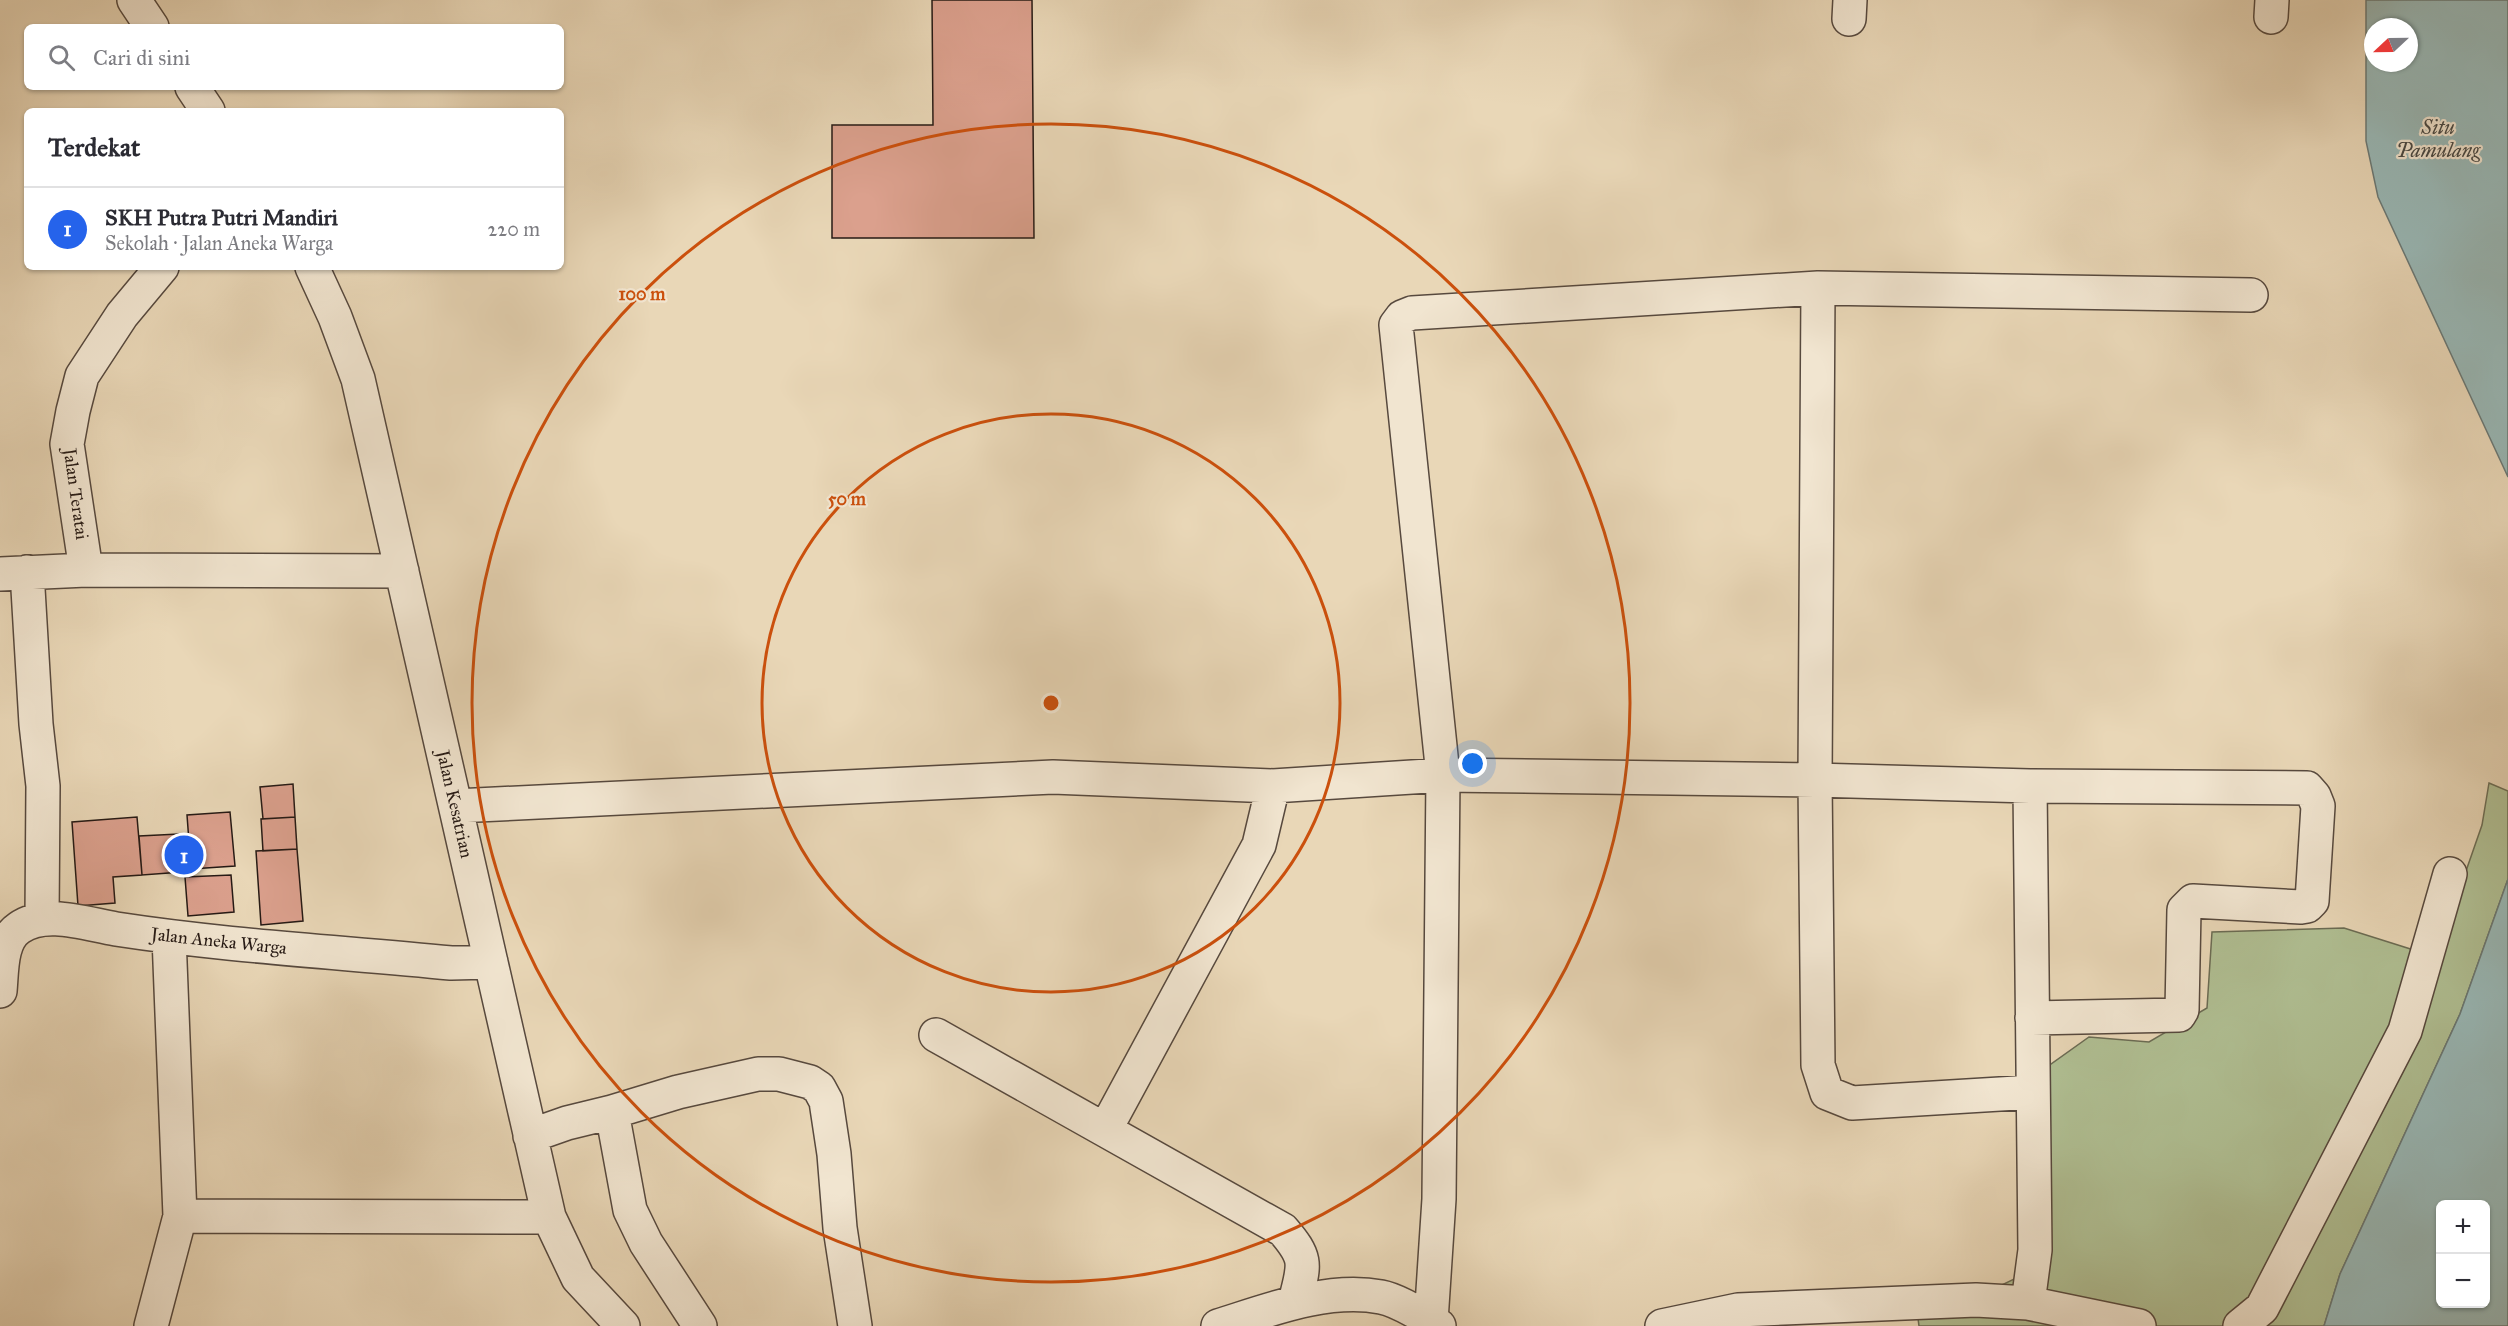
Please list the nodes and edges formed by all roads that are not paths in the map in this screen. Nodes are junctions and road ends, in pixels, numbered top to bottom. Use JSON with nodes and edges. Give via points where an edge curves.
{"nodes":[{"id":1,"x":134,"y":0,"type":"edge"},
{"id":2,"x":150,"y":24,"type":"edge"},
{"id":3,"x":194,"y":90,"type":"edge"},
{"id":4,"x":206,"y":108,"type":"edge"},
{"id":5,"x":160,"y":270,"type":"edge"},
{"id":6,"x":313,"y":270,"type":"edge"},
{"id":7,"x":1818,"y":288,"type":"junction"},
{"id":8,"x":2251,"y":295,"type":"dead end"},
{"id":9,"x":87,"y":570,"type":"junction"},
{"id":10,"x":402,"y":571,"type":"junction"},
{"id":11,"x":14,"y":573,"type":"edge"},
{"id":12,"x":1443,"y":775,"type":"junction"},
{"id":13,"x":1815,"y":780,"type":"junction"},
{"id":14,"x":1274,"y":786,"type":"junction"},
{"id":15,"x":2030,"y":786,"type":"junction"},
{"id":16,"x":456,"y":806,"type":"junction"},
{"id":17,"x":2450,"y":874,"type":"dead end"},
{"id":18,"x":42,"y":918,"type":"junction"},
{"id":19,"x":169,"y":937,"type":"junction"},
{"id":20,"x":491,"y":962,"type":"junction"},
{"id":21,"x":0,"y":991,"type":"edge"},
{"id":22,"x":2032,"y":1018,"type":"junction"},
{"id":23,"x":936,"y":1035,"type":"dead end"},
{"id":24,"x":2033,"y":1092,"type":"junction"},
{"id":25,"x":612,"y":1112,"type":"junction"},
{"id":26,"x":1105,"y":1130,"type":"junction"},
{"id":27,"x":530,"y":1136,"type":"junction"},
{"id":28,"x":180,"y":1216,"type":"junction"},
{"id":29,"x":549,"y":1218,"type":"junction"},
{"id":30,"x":1295,"y":1302,"type":"junction"},
{"id":31,"x":2028,"y":1303,"type":"junction"},
{"id":32,"x":1739,"y":1318,"type":"edge"},
{"id":33,"x":1435,"y":1323,"type":"edge"},
{"id":34,"x":152,"y":1326,"type":"edge"},
{"id":35,"x":623,"y":1326,"type":"edge"},
{"id":36,"x":700,"y":1326,"type":"edge"},
{"id":37,"x":855,"y":1326,"type":"edge"},
{"id":38,"x":1218,"y":1326,"type":"edge"},
{"id":39,"x":1662,"y":1326,"type":"edge"},
{"id":40,"x":2139,"y":1326,"type":"edge"},
{"id":41,"x":2240,"y":1326,"type":"edge"}],
"edges":[{"from":1,"to":2,"type":"street"},
{"from":3,"to":4,"type":"street"},
{"from":5,"to":9,"type":"street","name":"Jalan Teratai","via":[[122,315],[82,376],[73,411],[68,444]]},
{"from":6,"to":10,"type":"street","name":"Jalan Kesatrian","via":[[358,379]]},
{"from":7,"to":8,"type":"street"},
{"from":7,"to":12,"type":"street","via":[[1412,313],[1402,317],[1396,325]]},
{"from":7,"to":13,"type":"street"},
{"from":9,"to":10,"type":"street"},
{"from":9,"to":11,"type":"street"},
{"from":10,"to":16,"type":"street","name":"Jalan Kesatrian"},
{"from":11,"to":18,"type":"street","via":[[43,786]]},
{"from":12,"to":13,"type":"street"},
{"from":12,"to":14,"type":"street"},
{"from":12,"to":33,"type":"street"},
{"from":13,"to":15,"type":"street"},
{"from":13,"to":24,"type":"street","via":[[1818,1065],[1827,1093],[1852,1103]]},
{"from":14,"to":16,"type":"street","via":[[1053,777]]},
{"from":14,"to":26,"type":"street","via":[[1259,845]]},
{"from":15,"to":22,"type":"street"},
{"from":15,"to":22,"type":"street","via":[[2307,788],[2319,806],[2312,901],[2307,906],[2193,901],[2187,904],[2179,1015]]},
{"from":16,"to":20,"type":"street","name":"Jalan Kesatrian"},
{"from":17,"to":41,"type":"street","via":[[2404,1031],[2262,1308]]},
{"from":18,"to":19,"type":"street","name":"Jalan Aneka Warga"},
{"from":18,"to":21,"type":"street","via":[[11,936],[5,948]]},
{"from":19,"to":20,"type":"street","name":"Jalan Aneka Warga","via":[[451,963]]},
{"from":19,"to":28,"type":"street"},
{"from":20,"to":27,"type":"street","name":"Jalan Kesatrian"},
{"from":22,"to":24,"type":"street"},
{"from":23,"to":26,"type":"street"},
{"from":24,"to":31,"type":"street","via":[[2035,1250]]},
{"from":25,"to":27,"type":"street"},
{"from":25,"to":36,"type":"street","via":[[630,1210],[646,1243]]},
{"from":25,"to":37,"type":"street","via":[[758,1074],[779,1074],[819,1088],[826,1101]]},
{"from":26,"to":30,"type":"street","via":[[1283,1230],[1299,1249],[1304,1266]]},
{"from":27,"to":29,"type":"street","name":"Jalan Kesatrian"},
{"from":28,"to":29,"type":"street"},
{"from":28,"to":34,"type":"street"},
{"from":29,"to":35,"type":"street","name":"Jalan Kesatrian","via":[[578,1278]]},
{"from":30,"to":33,"type":"street","via":[[1344,1295],[1382,1297]]},
{"from":30,"to":38,"type":"street"},
{"from":31,"to":32,"type":"street","via":[[1976,1300]]},
{"from":31,"to":40,"type":"street"},
{"from":32,"to":39,"type":"street"}]}
